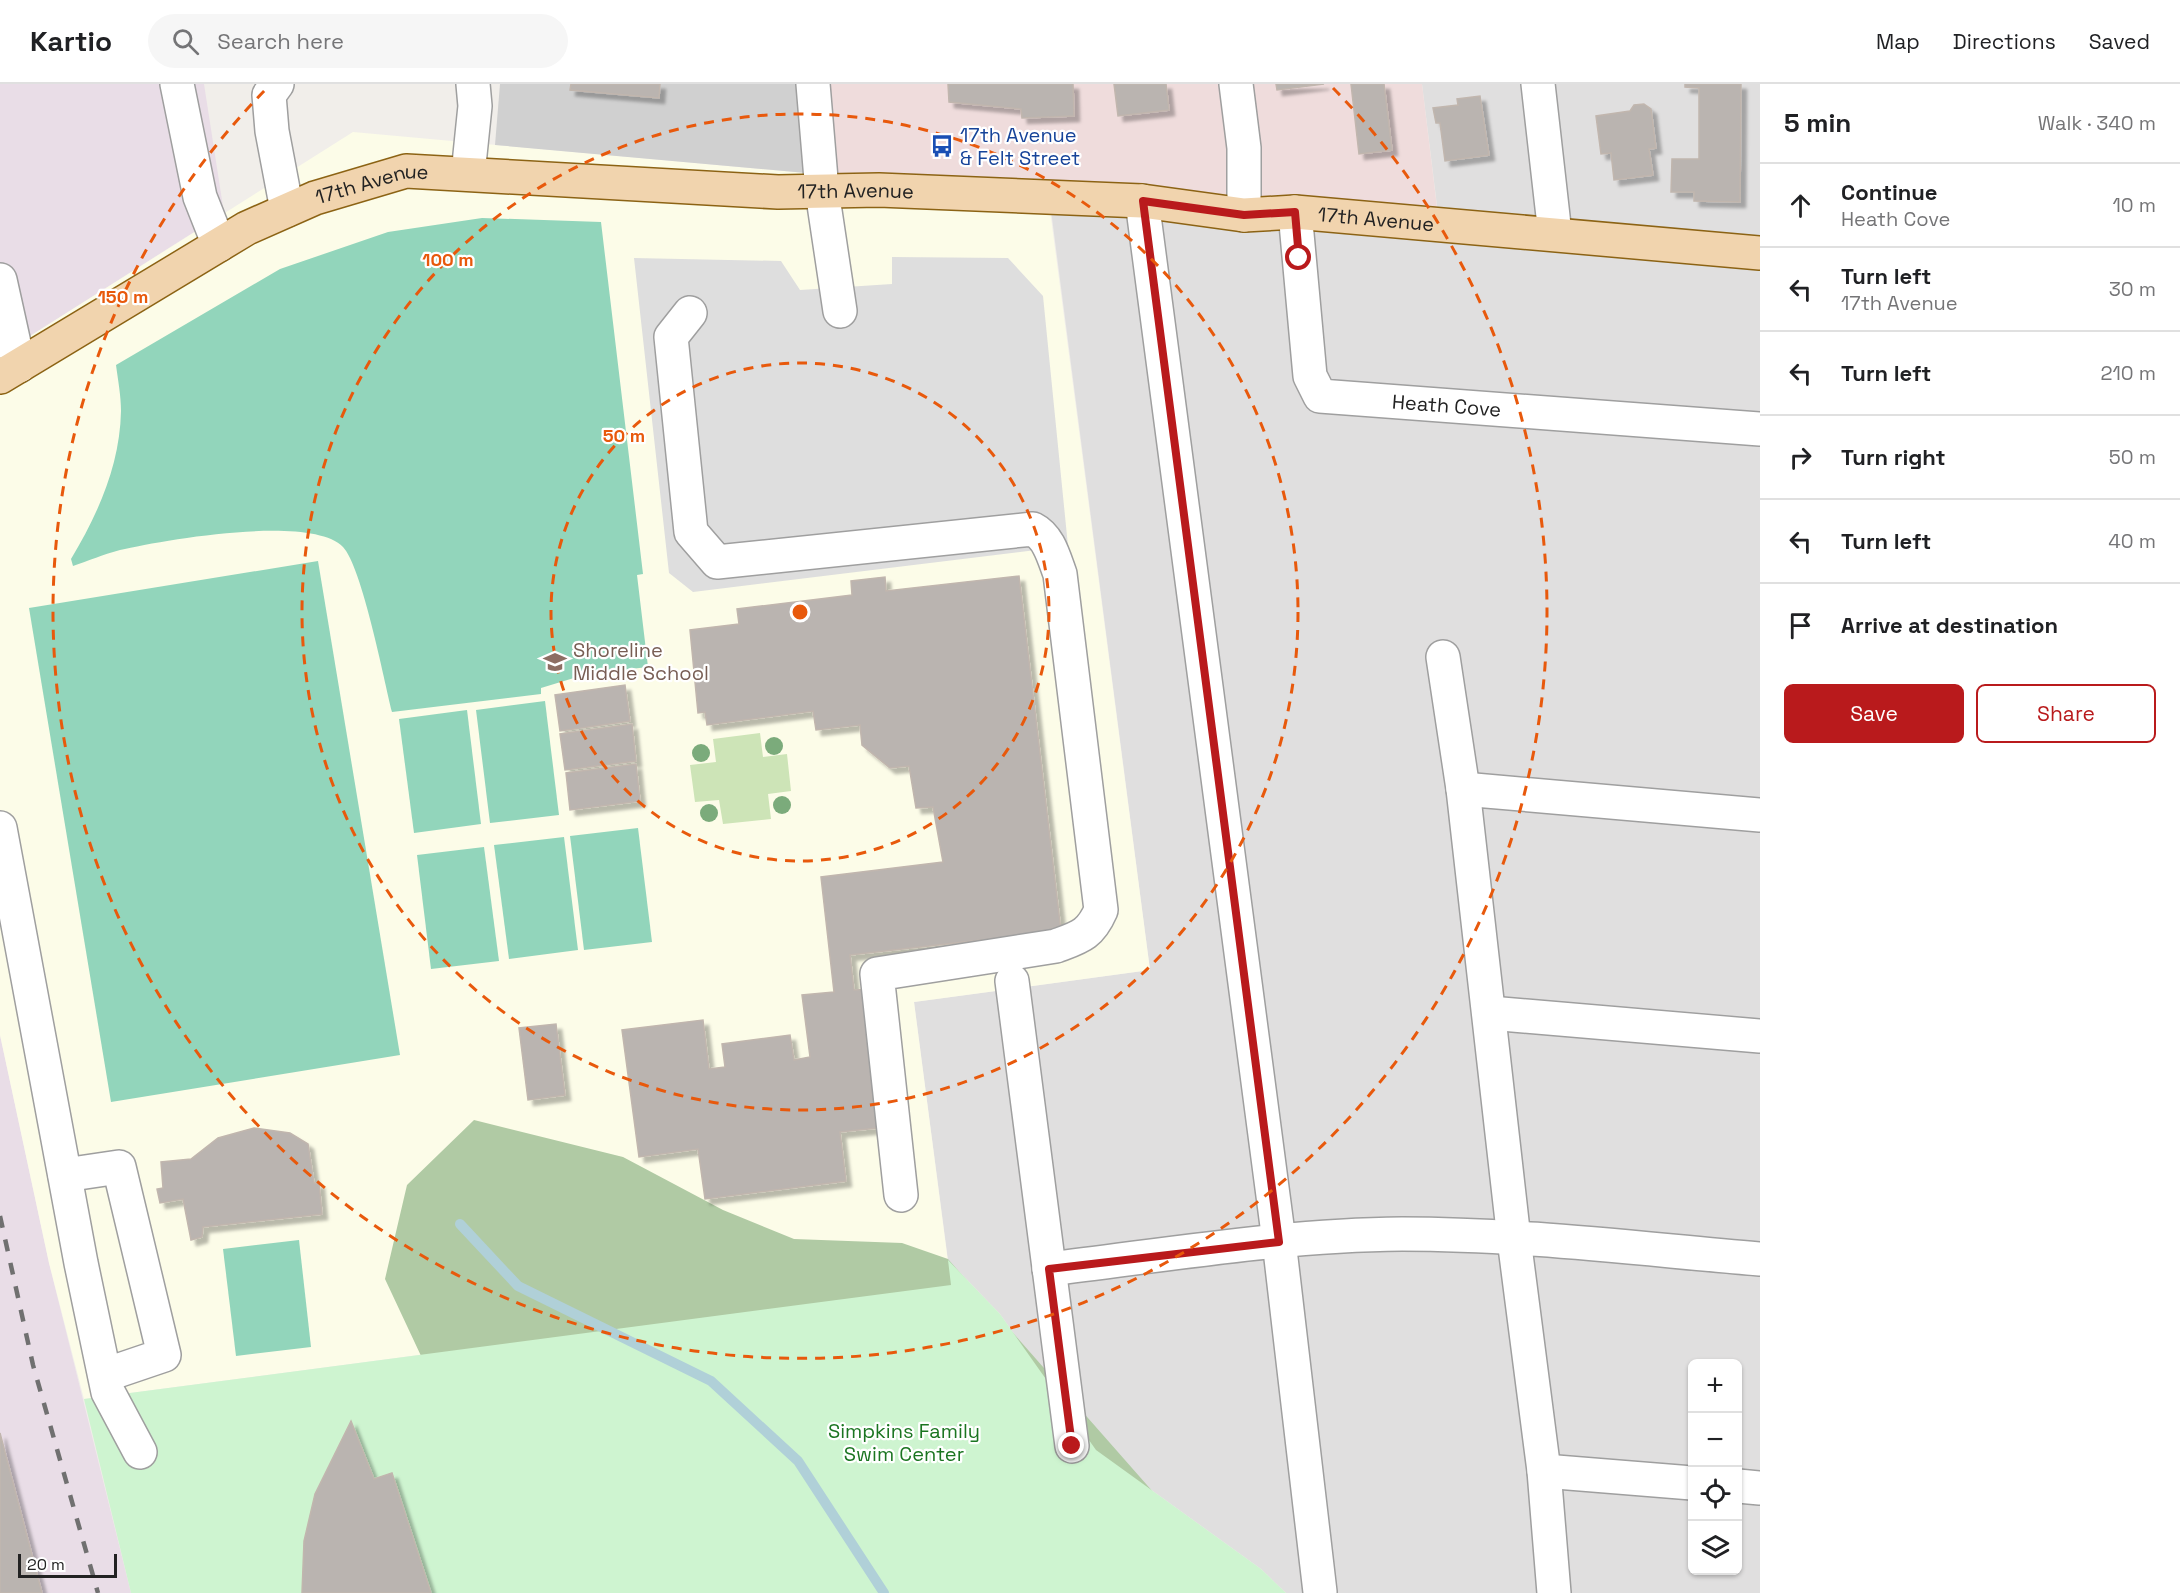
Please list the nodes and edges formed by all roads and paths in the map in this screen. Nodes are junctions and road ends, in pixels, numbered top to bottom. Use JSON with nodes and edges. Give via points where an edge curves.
{"nodes":[{"id":1,"x":177,"y":84,"type":"edge"},
{"id":2,"x":277,"y":84,"type":"edge"},
{"id":3,"x":473,"y":84,"type":"edge"},
{"id":4,"x":813,"y":84,"type":"edge"},
{"id":5,"x":1236,"y":84,"type":"edge"},
{"id":6,"x":1538,"y":84,"type":"edge"},
{"id":7,"x":468,"y":174,"type":"junction"},
{"id":8,"x":822,"y":191,"type":"junction"},
{"id":9,"x":1143,"y":201,"type":"junction"},
{"id":10,"x":287,"y":210,"type":"junction"},
{"id":11,"x":1295,"y":212,"type":"junction"},
{"id":12,"x":1244,"y":215,"type":"junction"},
{"id":13,"x":1555,"y":234,"type":"junction"},
{"id":14,"x":219,"y":245,"type":"junction"},
{"id":15,"x":1760,"y":253,"type":"edge"},
{"id":16,"x":0,"y":280,"type":"edge"},
{"id":17,"x":840,"y":311,"type":"dead end"},
{"id":18,"x":690,"y":313,"type":"dead end"},
{"id":19,"x":9,"y":371,"type":"edge"},
{"id":20,"x":1760,"y":429,"type":"edge"},
{"id":21,"x":1443,"y":657,"type":"dead end"},
{"id":22,"x":1463,"y":789,"type":"junction"},
{"id":23,"x":1760,"y":815,"type":"edge"},
{"id":24,"x":0,"y":828,"type":"edge"},
{"id":25,"x":1012,"y":981,"type":"dead end"},
{"id":26,"x":1490,"y":1013,"type":"junction"},
{"id":27,"x":1760,"y":1036,"type":"edge"},
{"id":28,"x":65,"y":1175,"type":"junction"},
{"id":29,"x":901,"y":1195,"type":"dead end"},
{"id":30,"x":1514,"y":1239,"type":"junction"},
{"id":31,"x":1279,"y":1242,"type":"junction"},
{"id":32,"x":1760,"y":1259,"type":"edge"},
{"id":33,"x":1049,"y":1269,"type":"junction"},
{"id":34,"x":105,"y":1375,"type":"junction"},
{"id":35,"x":1072,"y":1446,"type":"dead end"},
{"id":36,"x":140,"y":1452,"type":"dead end"},
{"id":37,"x":1544,"y":1471,"type":"junction"},
{"id":38,"x":1688,"y":1483,"type":"edge"},
{"id":39,"x":1742,"y":1486,"type":"edge"},
{"id":40,"x":1760,"y":1488,"type":"edge"},
{"id":41,"x":1320,"y":1592,"type":"edge"},
{"id":42,"x":1554,"y":1593,"type":"edge"}],
"edges":[{"from":1,"to":14,"type":"street","via":[[200,197]]},
{"from":2,"to":10,"type":"street","via":[[269,95]]},
{"from":3,"to":7,"type":"street","via":[[475,106]]},
{"from":4,"to":8,"type":"street"},
{"from":5,"to":12,"type":"street","via":[[1244,148]]},
{"from":6,"to":13,"type":"street"},
{"from":7,"to":8,"type":"main road","name":"17th Avenue","via":[[778,192]]},
{"from":7,"to":10,"type":"main road","name":"17th Avenue","via":[[406,171]]},
{"from":8,"to":9,"type":"main road","name":"17th Avenue"},
{"from":8,"to":17,"type":"street"},
{"from":9,"to":12,"type":"main road","name":"17th Avenue"},
{"from":9,"to":31,"type":"street"},
{"from":10,"to":14,"type":"main road","name":"17th Avenue"},
{"from":11,"to":12,"type":"main road","name":"17th Avenue"},
{"from":11,"to":13,"type":"main road","name":"17th Avenue"},
{"from":11,"to":20,"type":"street","name":"Heath Cove","via":[[1310,376],[1320,396]]},
{"from":13,"to":15,"type":"main road","name":"17th Avenue"},
{"from":14,"to":19,"type":"main road","name":"17th Avenue"},
{"from":16,"to":19,"type":"street"},
{"from":18,"to":29,"type":"street","via":[[671,337],[691,532],[717,562],[1033,529],[1040,532],[1049,546],[1060,574],[1101,910],[1094,927],[1083,936],[1056,946],[877,974]]},
{"from":21,"to":22,"type":"street"},
{"from":22,"to":23,"type":"street"},
{"from":22,"to":26,"type":"street"},
{"from":24,"to":28,"type":"street"},
{"from":25,"to":33,"type":"street"},
{"from":26,"to":27,"type":"street"},
{"from":26,"to":30,"type":"street"},
{"from":28,"to":34,"type":"street"},
{"from":28,"to":34,"type":"street","via":[[119,1167],[164,1355]]},
{"from":30,"to":31,"type":"street","via":[[1401,1234]]},
{"from":30,"to":32,"type":"street"},
{"from":30,"to":37,"type":"street"},
{"from":31,"to":33,"type":"street"},
{"from":31,"to":41,"type":"street"},
{"from":33,"to":35,"type":"street"},
{"from":34,"to":36,"type":"street","via":[[108,1392]]},
{"from":37,"to":38,"type":"street"},
{"from":37,"to":42,"type":"street"},
{"from":39,"to":40,"type":"street"}]}
